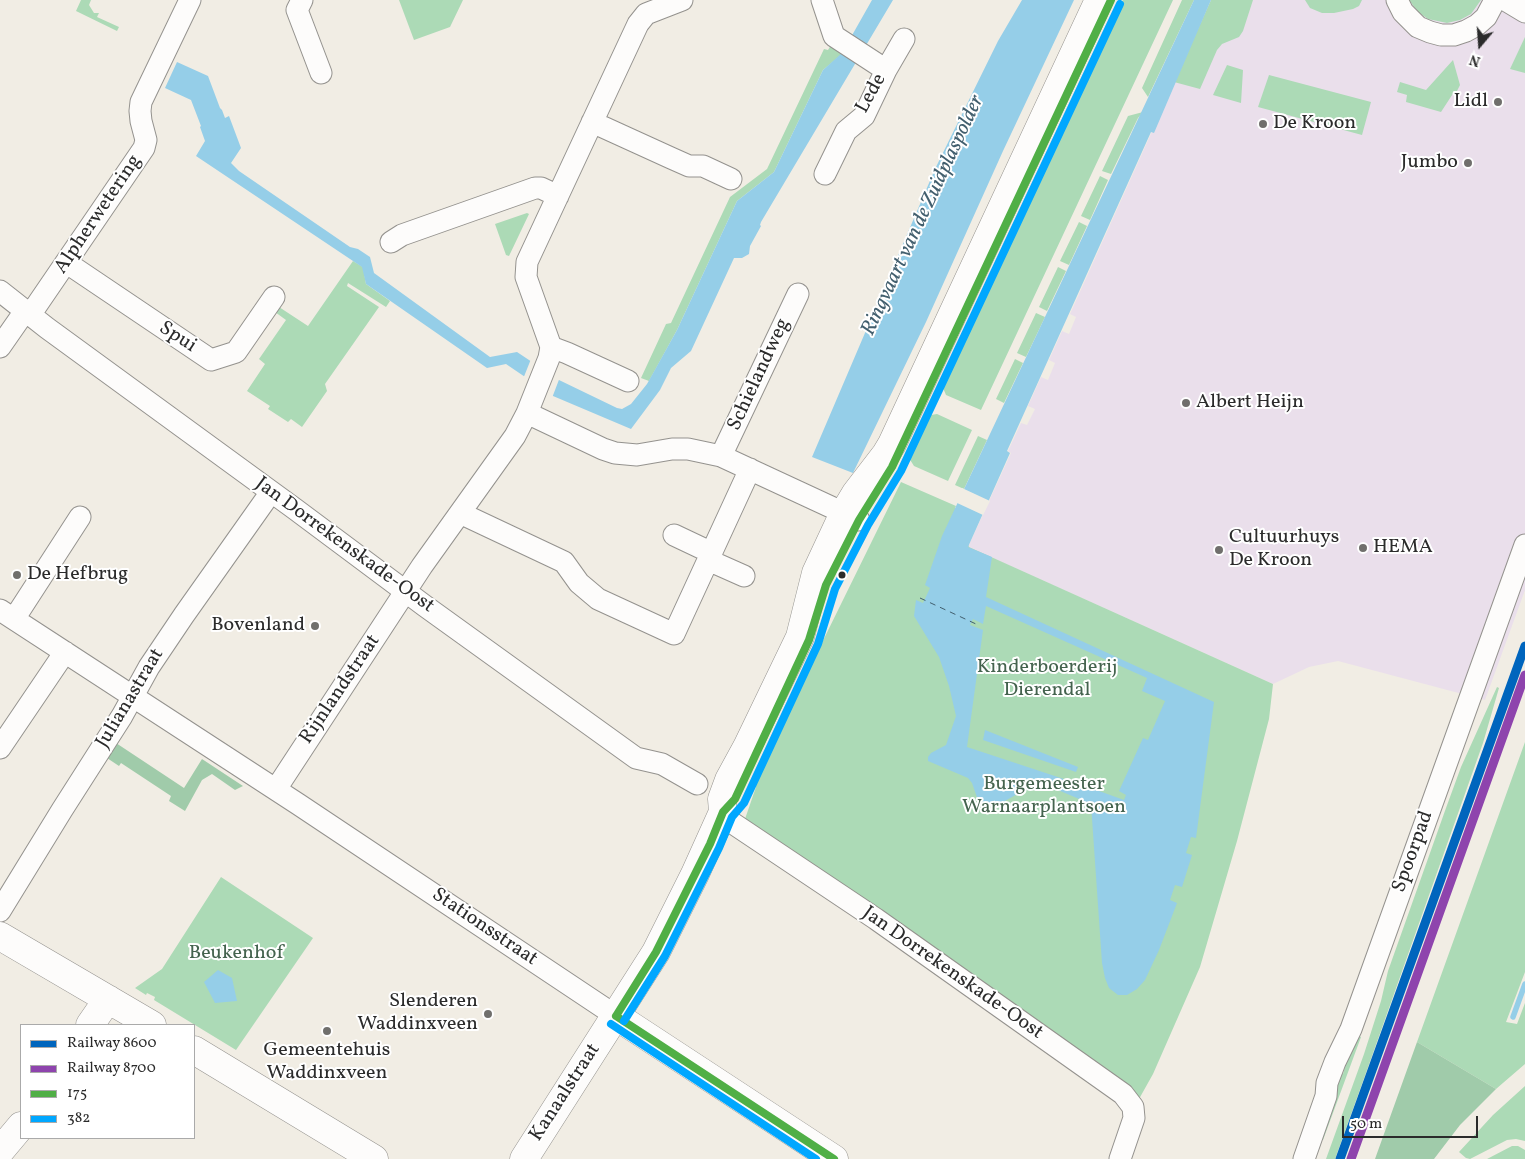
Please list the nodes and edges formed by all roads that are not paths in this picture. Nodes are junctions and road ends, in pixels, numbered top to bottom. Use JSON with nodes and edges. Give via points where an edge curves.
{"nodes":[{"id":1,"x":190,"y":0,"type":"edge"},
{"id":2,"x":302,"y":0,"type":"edge"},
{"id":3,"x":682,"y":0,"type":"edge"},
{"id":4,"x":822,"y":0,"type":"edge"},
{"id":5,"x":1099,"y":0,"type":"edge"},
{"id":6,"x":1111,"y":0,"type":"edge"},
{"id":7,"x":1397,"y":0,"type":"edge"},
{"id":8,"x":1495,"y":0,"type":"edge"},
{"id":9,"x":1504,"y":0,"type":"edge"},
{"id":10,"x":1525,"y":12,"type":"edge"},
{"id":11,"x":904,"y":39,"type":"dead end"},
{"id":12,"x":886,"y":70,"type":"junction"},
{"id":13,"x":321,"y":73,"type":"dead end"},
{"id":14,"x":592,"y":122,"type":"junction"},
{"id":15,"x":825,"y":174,"type":"dead end"},
{"id":16,"x":731,"y":179,"type":"dead end"},
{"id":17,"x":558,"y":196,"type":"junction"},
{"id":18,"x":391,"y":242,"type":"dead end"},
{"id":19,"x":66,"y":263,"type":"junction"},
{"id":20,"x":0,"y":291,"type":"edge"},
{"id":21,"x":798,"y":294,"type":"dead end"},
{"id":22,"x":274,"y":296,"type":"dead end"},
{"id":23,"x":28,"y":313,"type":"junction"},
{"id":24,"x":0,"y":347,"type":"edge"},
{"id":25,"x":548,"y":357,"type":"junction"},
{"id":26,"x":628,"y":380,"type":"dead end"},
{"id":27,"x":528,"y":413,"type":"junction"},
{"id":28,"x":721,"y":456,"type":"junction"},
{"id":29,"x":750,"y":469,"type":"junction"},
{"id":30,"x":271,"y":492,"type":"junction"},
{"id":31,"x":460,"y":513,"type":"junction"},
{"id":32,"x":851,"y":516,"type":"junction"},
{"id":33,"x":80,"y":518,"type":"dead end"},
{"id":34,"x":674,"y":535,"type":"dead end"},
{"id":35,"x":1525,"y":545,"type":"edge"},
{"id":36,"x":710,"y":556,"type":"junction"},
{"id":37,"x":744,"y":576,"type":"dead end"},
{"id":38,"x":406,"y":591,"type":"junction"},
{"id":39,"x":7,"y":614,"type":"edge"},
{"id":40,"x":66,"y":652,"type":"junction"},
{"id":41,"x":132,"y":697,"type":"junction"},
{"id":42,"x":0,"y":748,"type":"edge"},
{"id":43,"x":698,"y":784,"type":"dead end"},
{"id":44,"x":276,"y":789,"type":"junction"},
{"id":45,"x":723,"y":814,"type":"junction"},
{"id":46,"x":0,"y":911,"type":"edge"},
{"id":47,"x":0,"y":936,"type":"edge"},
{"id":48,"x":0,"y":951,"type":"edge"},
{"id":49,"x":100,"y":1010,"type":"edge"},
{"id":50,"x":616,"y":1016,"type":"junction"},
{"id":51,"x":130,"y":1024,"type":"edge"},
{"id":52,"x":149,"y":1024,"type":"edge"},
{"id":53,"x":195,"y":1051,"type":"edge"},
{"id":54,"x":195,"y":1063,"type":"edge"},
{"id":55,"x":20,"y":1127,"type":"edge"},
{"id":56,"x":0,"y":1151,"type":"edge"},
{"id":57,"x":354,"y":1159,"type":"edge"},
{"id":58,"x":374,"y":1159,"type":"edge"},
{"id":59,"x":524,"y":1159,"type":"edge"},
{"id":60,"x":834,"y":1159,"type":"edge"},
{"id":61,"x":1120,"y":1159,"type":"edge"},
{"id":62,"x":1304,"y":1159,"type":"edge"}],
"edges":[{"from":1,"to":19,"type":"street","name":"Alpherwetering","via":[[141,102],[140,121],[146,140],[144,148]]},
{"from":2,"to":13,"type":"street","via":[[298,10]]},
{"from":3,"to":14,"type":"street","via":[[641,19]]},
{"from":4,"to":12,"type":"street","via":[[834,36]]},
{"from":5,"to":32,"type":"main road","via":[[892,444],[856,493]]},
{"from":6,"to":32,"type":"main road","via":[[892,467]]},
{"from":7,"to":8,"type":"street","via":[[1403,12],[1418,27],[1442,35],[1460,33],[1476,25],[1486,17]]},
{"from":9,"to":10,"type":"street"},
{"from":11,"to":12,"type":"street","name":"Lede"},
{"from":12,"to":15,"type":"street","name":"Lede","via":[[864,116],[846,130]]},
{"from":14,"to":16,"type":"street","via":[[689,166],[703,166]]},
{"from":14,"to":17,"type":"street"},
{"from":17,"to":18,"type":"street","via":[[535,188],[402,235]]},
{"from":17,"to":25,"type":"street","via":[[525,272]]},
{"from":19,"to":22,"type":"street","name":"Spui","via":[[210,360],[236,352]]},
{"from":19,"to":23,"type":"street","name":"Alpherwetering"},
{"from":20,"to":23,"type":"street","name":"Jan Dorrekenskade-Oost"},
{"from":21,"to":28,"type":"street","name":"Schielandweg"},
{"from":23,"to":24,"type":"street","name":"Alpherwetering"},
{"from":23,"to":30,"type":"street","name":"Jan Dorrekenskade-Oost"},
{"from":25,"to":26,"type":"street","via":[[567,352]]},
{"from":25,"to":27,"type":"street"},
{"from":27,"to":28,"type":"street","name":"Schielandweg","via":[[615,452],[637,454],[672,449]]},
{"from":27,"to":31,"type":"street"},
{"from":28,"to":29,"type":"street","name":"Schielandweg"},
{"from":29,"to":32,"type":"street","name":"Schielandweg"},
{"from":29,"to":36,"type":"street"},
{"from":30,"to":38,"type":"street","name":"Jan Dorrekenskade-Oost"},
{"from":30,"to":41,"type":"street","name":"Julianastraat","via":[[184,615]]},
{"from":31,"to":36,"type":"street","via":[[564,562],[598,599],[674,634]]},
{"from":31,"to":38,"type":"street"},
{"from":32,"to":45,"type":"main road","name":"Kanaalstraat","via":[[816,573],[800,637],[723,794]]},
{"from":33,"to":39,"type":"street"},
{"from":34,"to":36,"type":"street"},
{"from":35,"to":62,"type":"street","name":"Spoorpad","via":[[1351,1029],[1330,1076]]},
{"from":36,"to":37,"type":"street"},
{"from":38,"to":43,"type":"street","name":"Jan Dorrekenskade-Oost","via":[[636,758],[662,764]]},
{"from":38,"to":44,"type":"street","name":"Rijnlandstraat"},
{"from":39,"to":40,"type":"street","name":"Stationsstraat"},
{"from":40,"to":41,"type":"street","name":"Stationsstraat"},
{"from":40,"to":42,"type":"street"},
{"from":41,"to":44,"type":"street","name":"Stationsstraat"},
{"from":41,"to":46,"type":"street","name":"Julianastraat"},
{"from":44,"to":50,"type":"street","name":"Stationsstraat"},
{"from":45,"to":50,"type":"main road","name":"Kanaalstraat","via":[[656,952]]},
{"from":45,"to":61,"type":"street","name":"Jan Dorrekenskade-Oost","via":[[1123,1094],[1133,1107],[1134,1118]]},
{"from":47,"to":49,"type":"main road"},
{"from":48,"to":49,"type":"main road"},
{"from":49,"to":51,"type":"main road"},
{"from":49,"to":52,"type":"main road"},
{"from":50,"to":59,"type":"main road","name":"Kanaalstraat"},
{"from":50,"to":60,"type":"main road","name":"Stationsstraat"},
{"from":53,"to":58,"type":"main road"},
{"from":54,"to":57,"type":"main road"},
{"from":55,"to":56,"type":"main road"}]}
